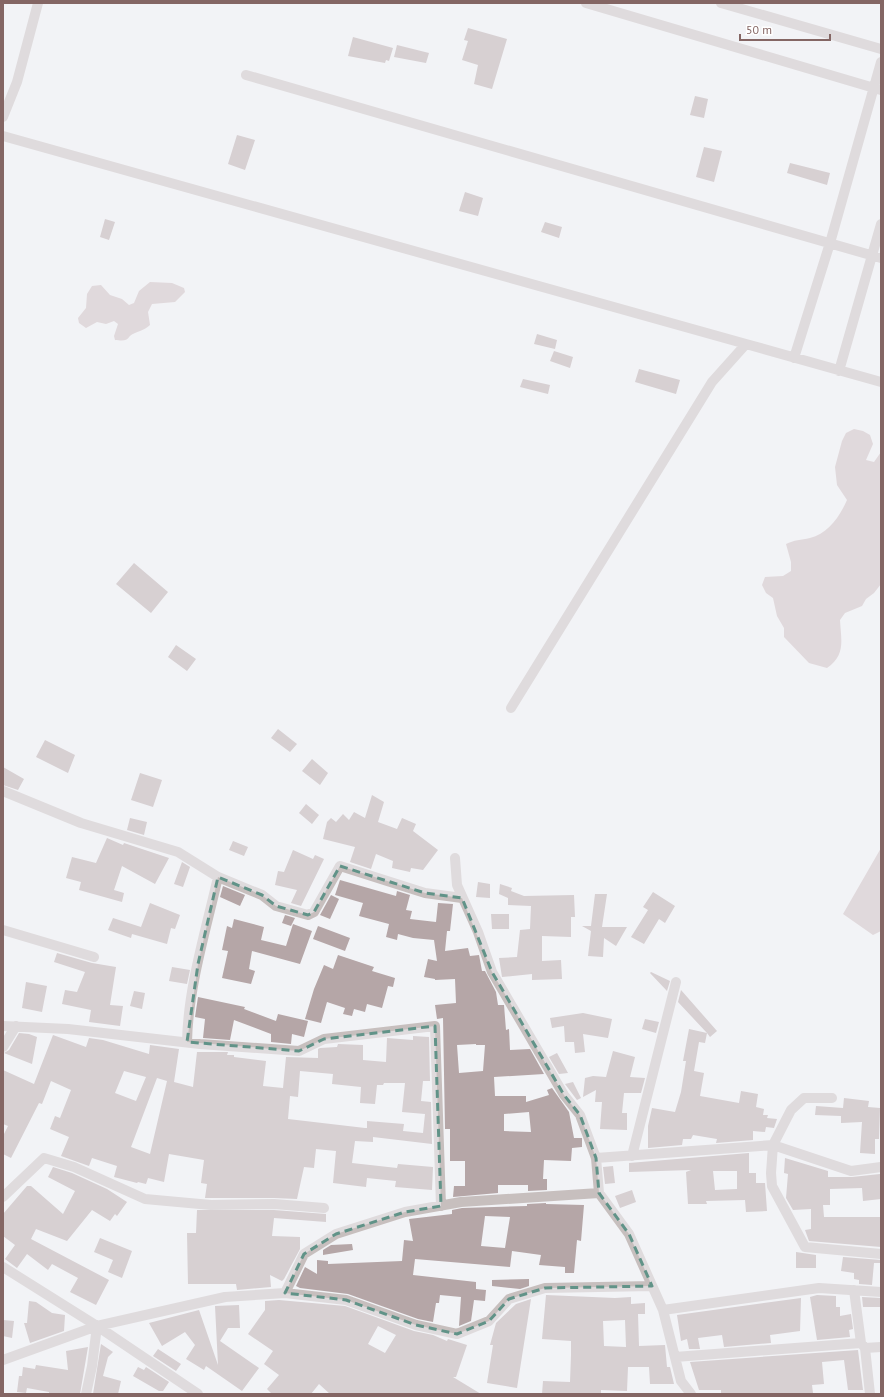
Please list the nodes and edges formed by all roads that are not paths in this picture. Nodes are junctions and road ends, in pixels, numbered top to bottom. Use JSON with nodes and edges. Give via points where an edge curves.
{"nodes":[{"id":1,"x":38,"y":3,"type":"edge"},
{"id":2,"x":586,"y":3,"type":"edge"},
{"id":3,"x":721,"y":3,"type":"edge"},
{"id":4,"x":881,"y":49,"type":"edge"},
{"id":5,"x":881,"y":62,"type":"edge"},
{"id":6,"x":246,"y":75,"type":"dead end"},
{"id":7,"x":877,"y":89,"type":"edge"},
{"id":8,"x":3,"y":116,"type":"edge"},
{"id":9,"x":3,"y":136,"type":"edge"},
{"id":10,"x":881,"y":224,"type":"edge"},
{"id":11,"x":830,"y":243,"type":"junction"},
{"id":12,"x":877,"y":256,"type":"edge"},
{"id":13,"x":746,"y":344,"type":"junction"},
{"id":14,"x":794,"y":358,"type":"junction"},
{"id":15,"x":839,"y":371,"type":"junction"},
{"id":16,"x":881,"y":382,"type":"edge"},
{"id":17,"x":511,"y":708,"type":"dead end"},
{"id":18,"x":3,"y":791,"type":"edge"},
{"id":19,"x":455,"y":858,"type":"dead end"},
{"id":20,"x":218,"y":877,"type":"junction"},
{"id":21,"x":462,"y":898,"type":"junction"},
{"id":22,"x":3,"y":930,"type":"edge"},
{"id":23,"x":94,"y":957,"type":"dead end"},
{"id":24,"x":676,"y":982,"type":"dead end"},
{"id":25,"x":3,"y":1026,"type":"edge"},
{"id":26,"x":16,"y":1026,"type":"junction"},
{"id":27,"x":187,"y":1042,"type":"junction"},
{"id":28,"x":3,"y":1047,"type":"edge"},
{"id":29,"x":832,"y":1098,"type":"dead end"},
{"id":30,"x":773,"y":1145,"type":"junction"},
{"id":31,"x":632,"y":1156,"type":"junction"},
{"id":32,"x":596,"y":1158,"type":"junction"},
{"id":33,"x":881,"y":1167,"type":"edge"},
{"id":34,"x":599,"y":1192,"type":"junction"},
{"id":35,"x":3,"y":1197,"type":"edge"},
{"id":36,"x":441,"y":1206,"type":"junction"},
{"id":37,"x":324,"y":1208,"type":"dead end"},
{"id":38,"x":881,"y":1254,"type":"edge"},
{"id":39,"x":3,"y":1267,"type":"edge"},
{"id":40,"x":652,"y":1286,"type":"junction"},
{"id":41,"x":854,"y":1290,"type":"junction"},
{"id":42,"x":881,"y":1292,"type":"edge"},
{"id":43,"x":285,"y":1293,"type":"junction"},
{"id":44,"x":663,"y":1310,"type":"junction"},
{"id":45,"x":97,"y":1326,"type":"junction"},
{"id":46,"x":863,"y":1346,"type":"junction"},
{"id":47,"x":881,"y":1347,"type":"edge"},
{"id":48,"x":674,"y":1357,"type":"junction"},
{"id":49,"x":3,"y":1360,"type":"edge"},
{"id":50,"x":86,"y":1394,"type":"edge"},
{"id":51,"x":198,"y":1394,"type":"edge"},
{"id":52,"x":691,"y":1394,"type":"edge"},
{"id":53,"x":870,"y":1394,"type":"edge"}],
"edges":[{"from":1,"to":8,"type":"street","via":[[17,82]]},
{"from":2,"to":7,"type":"street"},
{"from":3,"to":4,"type":"street"},
{"from":5,"to":7,"type":"street"},
{"from":6,"to":11,"type":"street"},
{"from":7,"to":11,"type":"street"},
{"from":9,"to":13,"type":"street"},
{"from":10,"to":12,"type":"street"},
{"from":11,"to":12,"type":"street"},
{"from":11,"to":14,"type":"street"},
{"from":12,"to":15,"type":"street"},
{"from":13,"to":14,"type":"street"},
{"from":13,"to":17,"type":"street","via":[[712,382]]},
{"from":14,"to":15,"type":"street"},
{"from":15,"to":16,"type":"street"},
{"from":18,"to":20,"type":"street","via":[[81,823],[178,852]]},
{"from":19,"to":21,"type":"street","via":[[457,886]]},
{"from":20,"to":21,"type":"street","via":[[262,895],[276,906],[308,915],[314,912],[340,866],[425,893]]},
{"from":20,"to":27,"type":"street","via":[[198,964]]},
{"from":21,"to":32,"type":"street","via":[[478,932],[492,972],[564,1095],[580,1115]]},
{"from":22,"to":23,"type":"street"},
{"from":24,"to":31,"type":"street"},
{"from":25,"to":26,"type":"street"},
{"from":26,"to":27,"type":"street"},
{"from":26,"to":28,"type":"street"},
{"from":27,"to":36,"type":"street","via":[[299,1051],[324,1039],[435,1026]]},
{"from":29,"to":30,"type":"street","via":[[804,1098],[798,1101]]},
{"from":30,"to":31,"type":"street"},
{"from":30,"to":33,"type":"street","via":[[851,1171]]},
{"from":30,"to":38,"type":"street","via":[[772,1186],[804,1247]]},
{"from":31,"to":32,"type":"street"},
{"from":32,"to":34,"type":"street"},
{"from":34,"to":36,"type":"street","via":[[461,1202]]},
{"from":34,"to":40,"type":"street","via":[[629,1234]]},
{"from":35,"to":37,"type":"street","via":[[44,1158],[74,1167],[145,1198],[211,1205],[274,1204]]},
{"from":36,"to":43,"type":"street","via":[[405,1212],[336,1234],[304,1254]]},
{"from":39,"to":45,"type":"street"},
{"from":40,"to":43,"type":"street","via":[[545,1288],[509,1299],[489,1321],[457,1334],[416,1325],[346,1300]]},
{"from":40,"to":44,"type":"street"},
{"from":41,"to":42,"type":"street"},
{"from":41,"to":44,"type":"street","via":[[819,1288]]},
{"from":41,"to":46,"type":"street"},
{"from":43,"to":45,"type":"street","via":[[225,1297]]},
{"from":44,"to":48,"type":"street"},
{"from":45,"to":49,"type":"street"},
{"from":45,"to":50,"type":"street"},
{"from":45,"to":51,"type":"street"},
{"from":46,"to":47,"type":"street"},
{"from":46,"to":48,"type":"street"},
{"from":46,"to":53,"type":"street"},
{"from":48,"to":52,"type":"street","via":[[681,1381]]}]}
